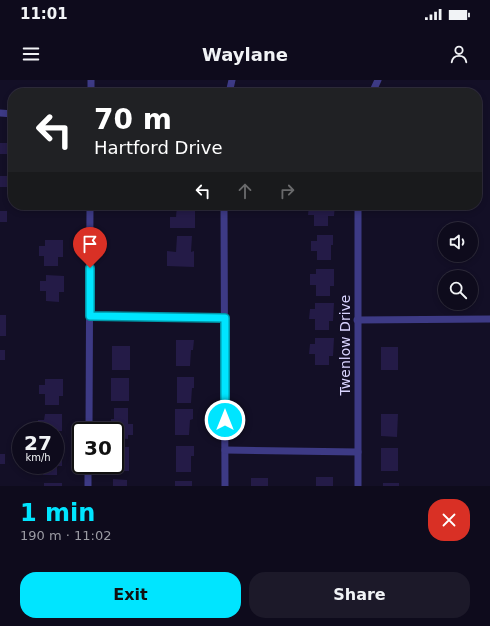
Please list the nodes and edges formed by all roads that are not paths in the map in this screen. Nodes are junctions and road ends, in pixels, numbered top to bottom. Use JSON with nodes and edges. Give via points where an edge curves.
{"nodes":[{"id":1,"x":90,"y":210,"type":"edge"},
{"id":2,"x":224,"y":210,"type":"edge"},
{"id":3,"x":358,"y":210,"type":"edge"},
{"id":4,"x":90,"y":316,"type":"junction"},
{"id":5,"x":225,"y":318,"type":"junction"},
{"id":6,"x":490,"y":319,"type":"edge"},
{"id":7,"x":357,"y":320,"type":"junction"},
{"id":8,"x":89,"y":422,"type":"edge"},
{"id":9,"x":225,"y":450,"type":"junction"},
{"id":10,"x":358,"y":452,"type":"junction"},
{"id":11,"x":88,"y":474,"type":"edge"},
{"id":12,"x":88,"y":486,"type":"edge"},
{"id":13,"x":224,"y":486,"type":"edge"},
{"id":14,"x":358,"y":486,"type":"edge"}],
"edges":[{"from":1,"to":4,"type":"street"},
{"from":2,"to":5,"type":"street"},
{"from":3,"to":7,"type":"street","name":"Twenlow Drive"},
{"from":4,"to":5,"type":"street"},
{"from":4,"to":8,"type":"street"},
{"from":5,"to":9,"type":"street"},
{"from":6,"to":7,"type":"street"},
{"from":7,"to":10,"type":"street","name":"Twenlow Drive"},
{"from":9,"to":10,"type":"street"},
{"from":9,"to":13,"type":"street"},
{"from":10,"to":14,"type":"street","name":"Twenlow Drive"},
{"from":11,"to":12,"type":"street"}]}
